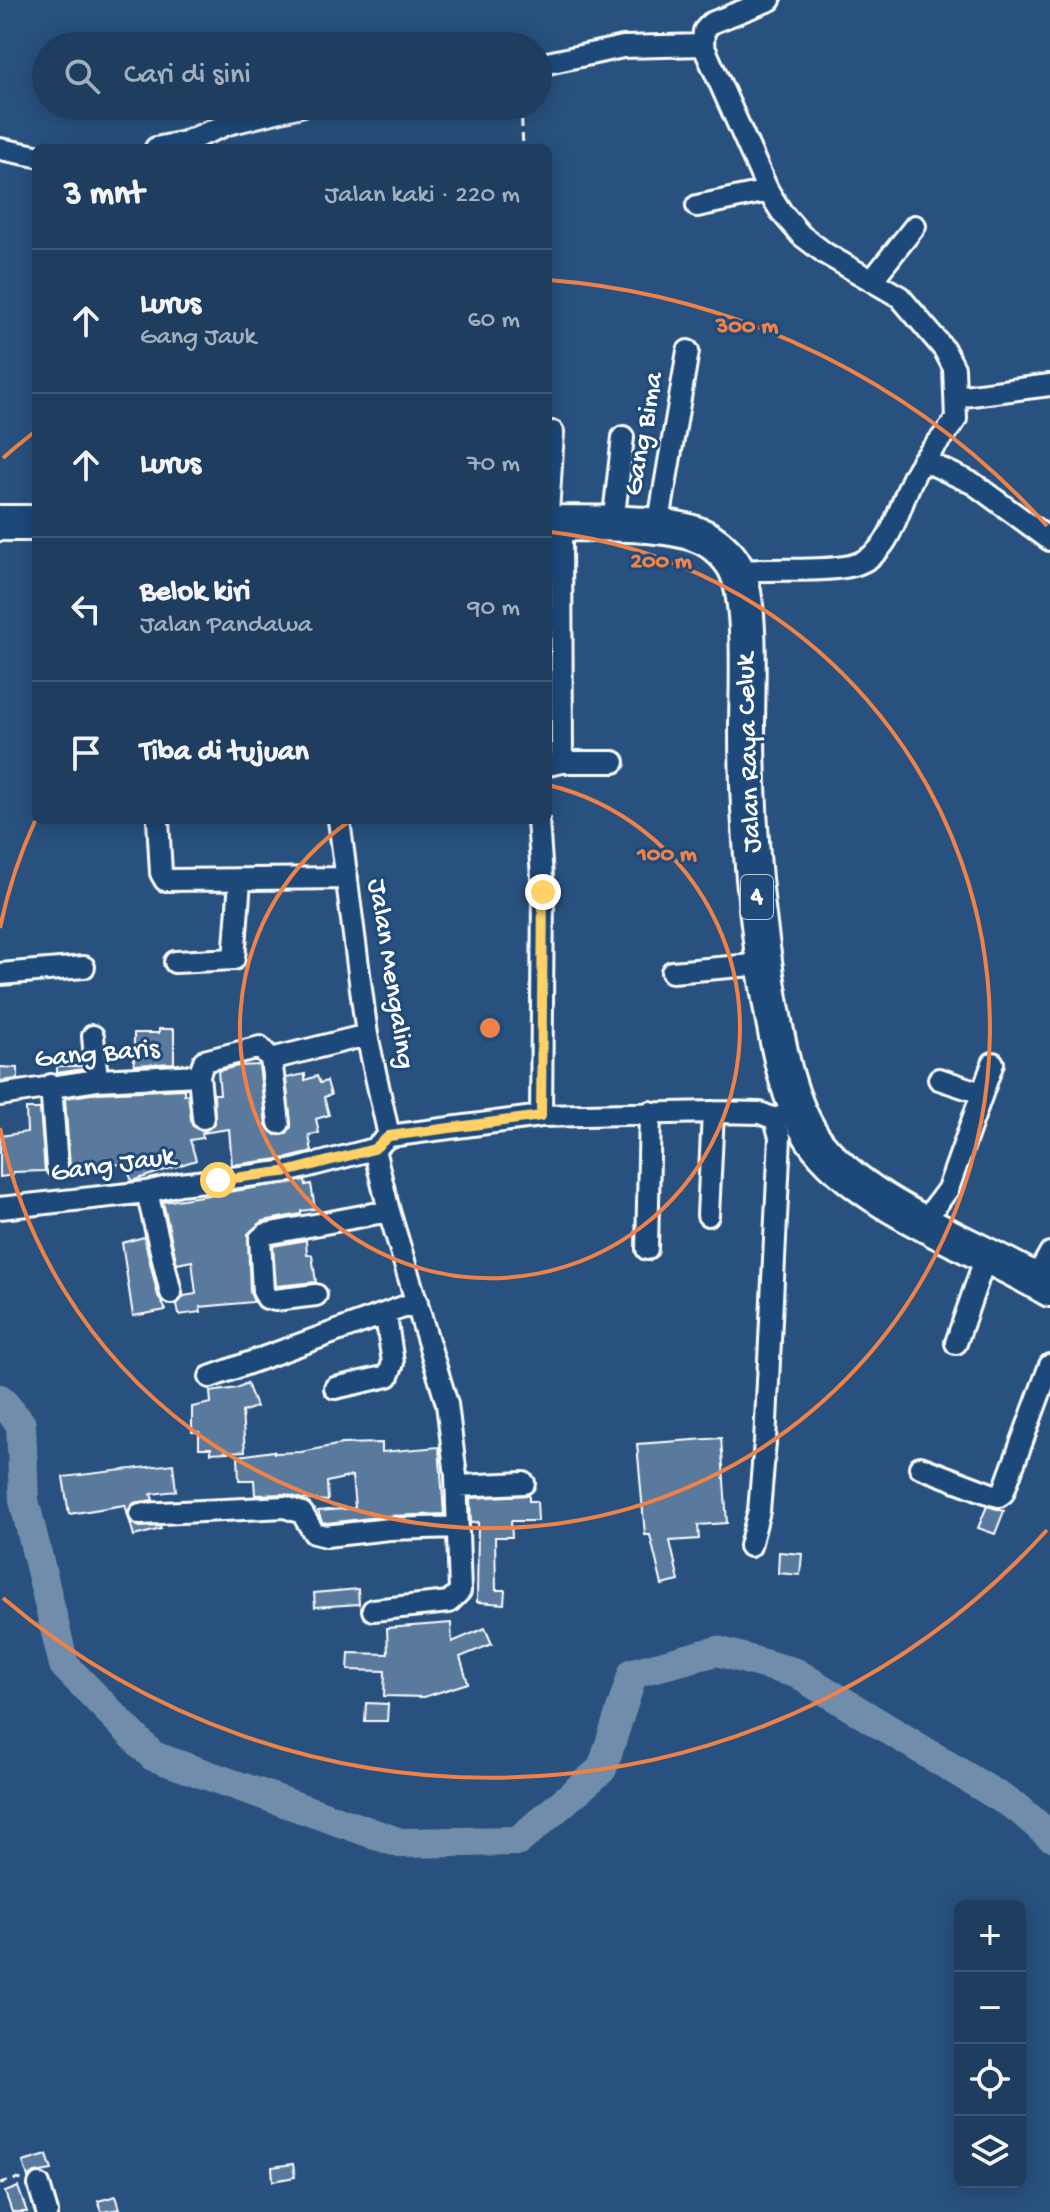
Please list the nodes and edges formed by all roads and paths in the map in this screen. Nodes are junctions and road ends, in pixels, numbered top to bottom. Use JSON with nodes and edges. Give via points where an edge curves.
{"nodes":[{"id":1,"x":770,"y":0,"type":"edge"},
{"id":2,"x":703,"y":45,"type":"junction"},
{"id":3,"x":552,"y":60,"type":"edge"},
{"id":4,"x":244,"y":120,"type":"edge"},
{"id":5,"x":522,"y":120,"type":"edge"},
{"id":6,"x":176,"y":144,"type":"edge"},
{"id":7,"x":523,"y":144,"type":"edge"},
{"id":8,"x":0,"y":149,"type":"edge"},
{"id":9,"x":32,"y":155,"type":"edge"},
{"id":10,"x":768,"y":191,"type":"junction"},
{"id":11,"x":697,"y":206,"type":"dead end"},
{"id":12,"x":915,"y":226,"type":"dead end"},
{"id":13,"x":873,"y":279,"type":"junction"},
{"id":14,"x":688,"y":351,"type":"dead end"},
{"id":15,"x":1050,"y":385,"type":"edge"},
{"id":16,"x":956,"y":397,"type":"junction"},
{"id":17,"x":553,"y":432,"type":"dead end"},
{"id":18,"x":623,"y":437,"type":"dead end"},
{"id":19,"x":923,"y":460,"type":"junction"},
{"id":20,"x":552,"y":520,"type":"edge"},
{"id":21,"x":0,"y":523,"type":"edge"},
{"id":22,"x":32,"y":523,"type":"edge"},
{"id":23,"x":613,"y":524,"type":"junction"},
{"id":24,"x":658,"y":527,"type":"junction"},
{"id":25,"x":1050,"y":540,"type":"edge"},
{"id":26,"x":737,"y":572,"type":"junction"},
{"id":27,"x":614,"y":762,"type":"dead end"},
{"id":28,"x":555,"y":763,"type":"edge"},
{"id":29,"x":158,"y":824,"type":"edge"},
{"id":30,"x":340,"y":824,"type":"edge"},
{"id":31,"x":538,"y":824,"type":"edge"},
{"id":32,"x":347,"y":878,"type":"junction"},
{"id":33,"x":240,"y":881,"type":"junction"},
{"id":34,"x":175,"y":962,"type":"dead end"},
{"id":35,"x":764,"y":964,"type":"junction"},
{"id":36,"x":84,"y":967,"type":"dead end"},
{"id":37,"x":672,"y":972,"type":"dead end"},
{"id":38,"x":0,"y":974,"type":"edge"},
{"id":39,"x":367,"y":1035,"type":"junction"},
{"id":40,"x":93,"y":1036,"type":"dead end"},
{"id":41,"x":271,"y":1059,"type":"junction"},
{"id":42,"x":993,"y":1063,"type":"dead end"},
{"id":43,"x":199,"y":1075,"type":"junction"},
{"id":44,"x":939,"y":1079,"type":"dead end"},
{"id":45,"x":97,"y":1080,"type":"junction"},
{"id":46,"x":51,"y":1085,"type":"junction"},
{"id":47,"x":981,"y":1093,"type":"junction"},
{"id":48,"x":0,"y":1095,"type":"edge"},
{"id":49,"x":650,"y":1112,"type":"junction"},
{"id":50,"x":713,"y":1112,"type":"junction"},
{"id":51,"x":787,"y":1115,"type":"junction"},
{"id":52,"x":541,"y":1116,"type":"junction"},
{"id":53,"x":203,"y":1118,"type":"dead end"},
{"id":54,"x":279,"y":1123,"type":"dead end"},
{"id":55,"x":381,"y":1142,"type":"junction"},
{"id":56,"x":57,"y":1167,"type":"dead end"},
{"id":57,"x":147,"y":1192,"type":"junction"},
{"id":58,"x":0,"y":1208,"type":"edge"},
{"id":59,"x":389,"y":1211,"type":"junction"},
{"id":60,"x":708,"y":1215,"type":"dead end"},
{"id":61,"x":923,"y":1223,"type":"junction"},
{"id":62,"x":647,"y":1249,"type":"dead end"},
{"id":63,"x":986,"y":1256,"type":"junction"},
{"id":64,"x":1045,"y":1274,"type":"edge"},
{"id":65,"x":171,"y":1293,"type":"dead end"},
{"id":66,"x":316,"y":1295,"type":"dead end"},
{"id":67,"x":417,"y":1302,"type":"junction"},
{"id":68,"x":386,"y":1316,"type":"junction"},
{"id":69,"x":956,"y":1343,"type":"dead end"},
{"id":70,"x":1050,"y":1365,"type":"edge"},
{"id":71,"x":210,"y":1377,"type":"dead end"},
{"id":72,"x":335,"y":1388,"type":"dead end"},
{"id":73,"x":920,"y":1467,"type":"dead end"},
{"id":74,"x":524,"y":1483,"type":"dead end"},
{"id":75,"x":457,"y":1486,"type":"junction"},
{"id":76,"x":140,"y":1514,"type":"dead end"},
{"id":77,"x":458,"y":1527,"type":"junction"},
{"id":78,"x":750,"y":1546,"type":"dead end"},
{"id":79,"x":373,"y":1610,"type":"dead end"},
{"id":80,"x":0,"y":2183,"type":"edge"},
{"id":81,"x":39,"y":2185,"type":"joint"},
{"id":82,"x":47,"y":2212,"type":"edge"}],
"edges":[{"from":1,"to":2,"type":"street","via":[[711,23]]},
{"from":2,"to":3,"type":"street","via":[[623,47]]},
{"from":2,"to":10,"type":"street"},
{"from":4,"to":6,"type":"street"},
{"from":5,"to":7,"type":"path"},
{"from":8,"to":9,"type":"street"},
{"from":10,"to":11,"type":"street"},
{"from":10,"to":13,"type":"street","via":[[801,235]]},
{"from":12,"to":13,"type":"street"},
{"from":13,"to":16,"type":"street","via":[[900,297],[944,349],[954,368]]},
{"from":14,"to":24,"type":"street","name":"Gang Bima"},
{"from":15,"to":16,"type":"street"},
{"from":16,"to":19,"type":"street","via":[[956,419]]},
{"from":17,"to":20,"type":"street"},
{"from":18,"to":23,"type":"street"},
{"from":19,"to":25,"type":"street","via":[[974,484]]},
{"from":19,"to":26,"type":"street","via":[[893,529],[865,561],[838,568]]},
{"from":20,"to":23,"type":"highway","name":"Jalan Raya Celuk","number":"4"},
{"from":20,"to":28,"type":"street"},
{"from":21,"to":22,"type":"highway"},
{"from":23,"to":24,"type":"highway","name":"Jalan Raya Celuk","number":"4"},
{"from":24,"to":26,"type":"highway","name":"Jalan Raya Celuk","number":"4","via":[[691,531],[711,541]]},
{"from":26,"to":35,"type":"highway","name":"Jalan Raya Celuk","number":"4","via":[[744,601],[747,777]]},
{"from":27,"to":28,"type":"street"},
{"from":29,"to":33,"type":"street","via":[[163,879]]},
{"from":30,"to":32,"type":"street","name":"Jalan Mengaling"},
{"from":31,"to":52,"type":"street","via":[[543,892]]},
{"from":32,"to":33,"type":"street"},
{"from":32,"to":39,"type":"street","name":"Jalan Mengaling"},
{"from":33,"to":34,"type":"street","via":[[234,959]]},
{"from":35,"to":37,"type":"street"},
{"from":35,"to":51,"type":"highway","name":"Jalan Raya Celuk","number":"4"},
{"from":36,"to":38,"type":"street"},
{"from":39,"to":41,"type":"street","name":"Gang Baris"},
{"from":39,"to":55,"type":"street","name":"Jalan Mengaling"},
{"from":40,"to":45,"type":"street"},
{"from":41,"to":43,"type":"street","name":"Gang Baris","via":[[257,1047],[207,1059]]},
{"from":41,"to":54,"type":"street"},
{"from":42,"to":47,"type":"street"},
{"from":43,"to":45,"type":"street","name":"Gang Baris"},
{"from":43,"to":53,"type":"street","name":"Gang Baris"},
{"from":44,"to":47,"type":"street"},
{"from":45,"to":46,"type":"street","name":"Gang Baris"},
{"from":46,"to":48,"type":"street","name":"Gang Baris"},
{"from":46,"to":56,"type":"street"},
{"from":47,"to":61,"type":"street","via":[[948,1189]]},
{"from":49,"to":50,"type":"street","name":"Gang Jauk"},
{"from":49,"to":52,"type":"street","name":"Gang Jauk"},
{"from":49,"to":62,"type":"street"},
{"from":50,"to":51,"type":"street","name":"Gang Jauk"},
{"from":50,"to":60,"type":"street"},
{"from":51,"to":61,"type":"highway","name":"Jalan Raya Celuk","number":"4","via":[[858,1183]]},
{"from":51,"to":78,"type":"street","via":[[780,1137],[765,1442]]},
{"from":52,"to":55,"type":"street","name":"Gang Jauk"},
{"from":55,"to":57,"type":"street","name":"Gang Jauk","via":[[290,1171]]},
{"from":55,"to":59,"type":"street","name":"Jalan Mengaling"},
{"from":57,"to":58,"type":"street","name":"Gang Jauk"},
{"from":57,"to":65,"type":"street"},
{"from":59,"to":66,"type":"street","via":[[260,1239],[267,1298]]},
{"from":59,"to":67,"type":"street","name":"Jalan Mengaling"},
{"from":61,"to":63,"type":"highway","name":"Jalan Raya Celuk","number":"4"},
{"from":63,"to":64,"type":"highway","name":"Jalan Raya Celuk","number":"4"},
{"from":63,"to":69,"type":"street"},
{"from":67,"to":68,"type":"street"},
{"from":67,"to":75,"type":"street","name":"Jalan Mengaling","via":[[447,1404]]},
{"from":68,"to":71,"type":"street"},
{"from":68,"to":72,"type":"street","via":[[393,1363],[388,1376]]},
{"from":70,"to":73,"type":"street","via":[[1003,1493],[991,1494]]},
{"from":74,"to":75,"type":"street"},
{"from":75,"to":77,"type":"street","name":"Jalan Mengaling"},
{"from":76,"to":77,"type":"street","via":[[285,1507],[302,1513],[314,1533],[326,1536]]},
{"from":77,"to":79,"type":"street","name":"Jalan Mengaling","via":[[457,1597],[443,1604]]},
{"from":80,"to":81,"type":"path","via":[[16,2179]]},
{"from":81,"to":82,"type":"street"}]}
